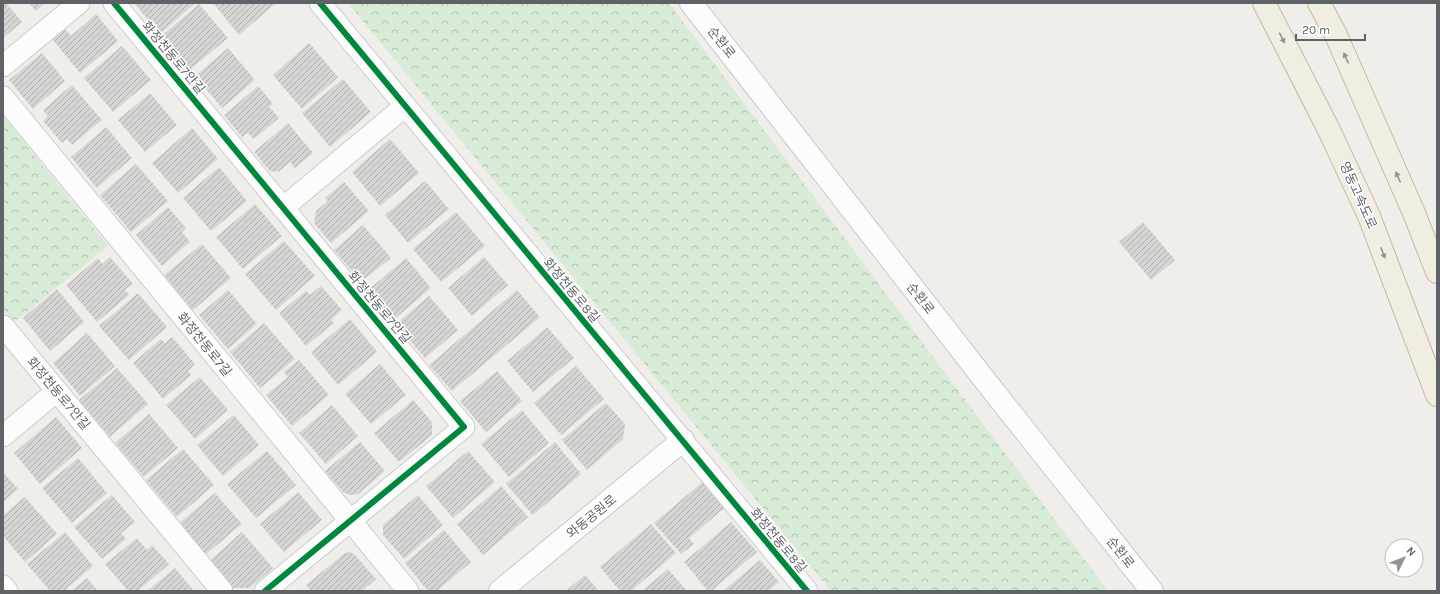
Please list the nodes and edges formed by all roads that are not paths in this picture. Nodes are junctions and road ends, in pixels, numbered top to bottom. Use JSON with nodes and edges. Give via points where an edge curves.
{"nodes":[{"id":1,"x":79,"y":3,"type":"edge"},
{"id":2,"x":114,"y":3,"type":"edge"},
{"id":3,"x":320,"y":3,"type":"edge"},
{"id":4,"x":691,"y":3,"type":"edge"},
{"id":5,"x":1264,"y":3,"type":"edge"},
{"id":6,"x":1319,"y":3,"type":"edge"},
{"id":7,"x":3,"y":66,"type":"edge"},
{"id":8,"x":3,"y":97,"type":"edge"},
{"id":9,"x":405,"y":106,"type":"junction"},
{"id":10,"x":283,"y":208,"type":"junction"},
{"id":11,"x":1437,"y":272,"type":"edge"},
{"id":12,"x":3,"y":326,"type":"edge"},
{"id":13,"x":57,"y":391,"type":"junction"},
{"id":14,"x":1437,"y":395,"type":"edge"},
{"id":15,"x":3,"y":436,"type":"edge"},
{"id":16,"x":683,"y":440,"type":"junction"},
{"id":17,"x":350,"y":521,"type":"junction"},
{"id":18,"x":3,"y":586,"type":"edge"},
{"id":19,"x":7,"y":591,"type":"edge"},
{"id":20,"x":222,"y":591,"type":"edge"},
{"id":21,"x":265,"y":591,"type":"edge"},
{"id":22,"x":408,"y":591,"type":"edge"},
{"id":23,"x":500,"y":591,"type":"edge"},
{"id":24,"x":807,"y":591,"type":"edge"},
{"id":25,"x":1152,"y":591,"type":"edge"}],
"edges":[{"from":1,"to":7,"type":"street"},
{"from":2,"to":10,"type":"street","name":"화정천동로7안길"},
{"from":3,"to":9,"type":"street","name":"화정천동로8길"},
{"from":4,"to":25,"type":"main road","name":"순환로"},
{"from":5,"to":14,"type":"highway","name":"영동고속도로","one_way":true,"via":[[1329,130],[1369,216]]},
{"from":11,"to":6,"type":"highway","one_way":true,"via":[[1414,213],[1335,33]]},
{"from":8,"to":17,"type":"street","name":"화정천동로7길"},
{"from":9,"to":10,"type":"street"},
{"from":9,"to":16,"type":"street","name":"화정천동로8길"},
{"from":10,"to":17,"type":"street","name":"화정천동로7안길","via":[[464,427]]},
{"from":12,"to":13,"type":"street","name":"화정천동로7안길"},
{"from":13,"to":15,"type":"street"},
{"from":13,"to":20,"type":"street","name":"화정천동로7안길"},
{"from":16,"to":23,"type":"main road","name":"와동공원로"},
{"from":16,"to":24,"type":"street","name":"화정천동로8길"},
{"from":17,"to":21,"type":"street","name":"화정천동로7안길"},
{"from":17,"to":22,"type":"street","name":"화정천동로7길"},
{"from":18,"to":19,"type":"street"}]}
